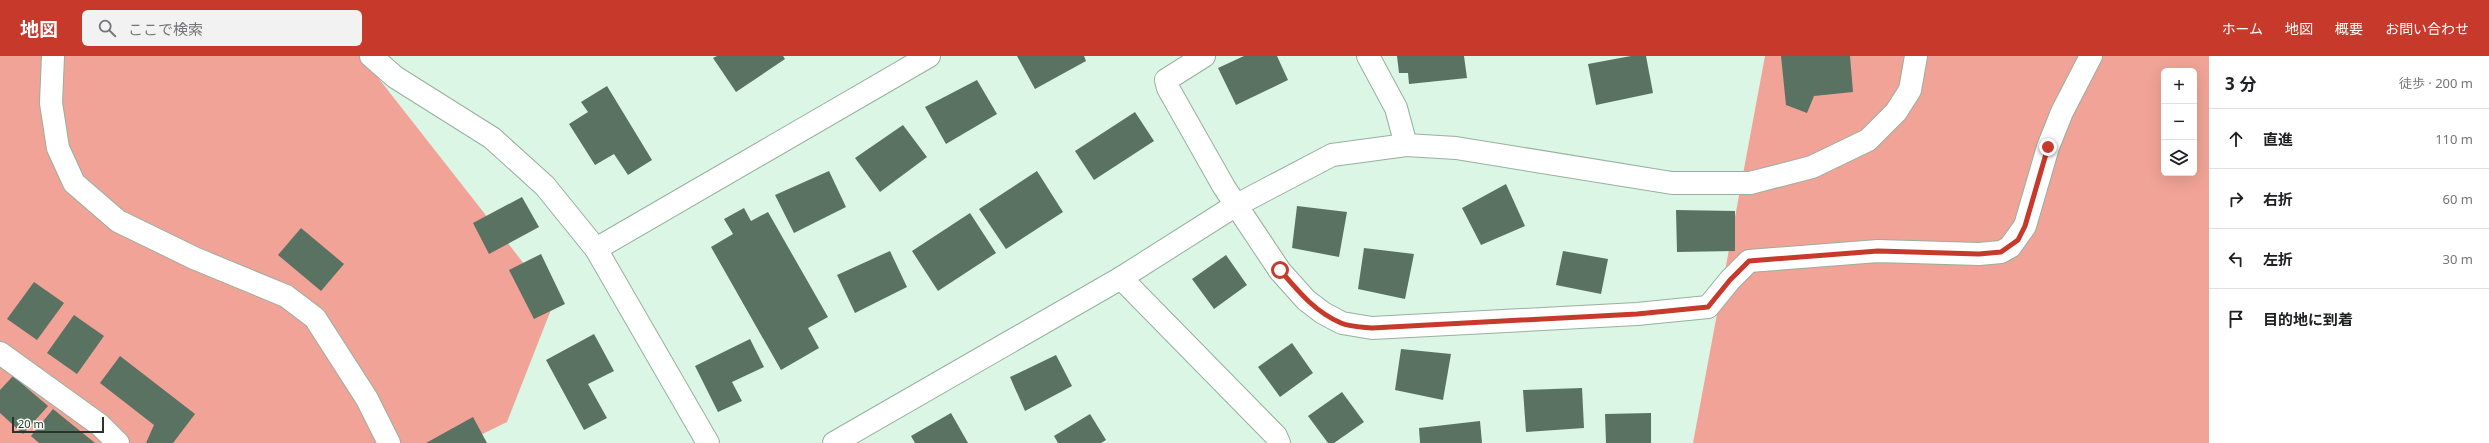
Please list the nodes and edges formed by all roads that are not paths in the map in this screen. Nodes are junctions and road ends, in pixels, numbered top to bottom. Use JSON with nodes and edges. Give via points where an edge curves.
{"nodes":[{"id":1,"x":54,"y":56,"type":"edge"},
{"id":2,"x":371,"y":56,"type":"edge"},
{"id":3,"x":930,"y":56,"type":"edge"},
{"id":4,"x":1204,"y":56,"type":"edge"},
{"id":5,"x":1368,"y":56,"type":"edge"},
{"id":6,"x":1916,"y":56,"type":"edge"},
{"id":7,"x":2092,"y":56,"type":"edge"},
{"id":8,"x":1406,"y":145,"type":"junction"},
{"id":9,"x":1238,"y":205,"type":"junction"},
{"id":10,"x":596,"y":249,"type":"junction"},
{"id":11,"x":1121,"y":278,"type":"junction"},
{"id":12,"x":0,"y":353,"type":"edge"},
{"id":13,"x":118,"y":443,"type":"edge"},
{"id":14,"x":389,"y":443,"type":"edge"},
{"id":15,"x":708,"y":443,"type":"edge"},
{"id":16,"x":834,"y":443,"type":"edge"},
{"id":17,"x":1279,"y":443,"type":"edge"}],
"edges":[{"from":1,"to":14,"type":"street","via":[[51,103],[58,148],[74,183],[118,221],[194,258],[286,296],[315,318],[367,399]]},
{"from":2,"to":10,"type":"street","via":[[395,77],[492,138],[546,186]]},
{"from":3,"to":10,"type":"street"},
{"from":4,"to":9,"type":"street","via":[[1166,80],[1168,88],[1224,187]]},
{"from":5,"to":8,"type":"street","via":[[1396,108]]},
{"from":6,"to":8,"type":"street","via":[[1910,90],[1896,112],[1868,140],[1812,167],[1750,183],[1672,183],[1456,148]]},
{"from":7,"to":9,"type":"street","via":[[2062,112],[2048,147],[2025,226],[2010,247],[2001,252],[1979,254],[1878,251],[1749,261],[1708,307],[1637,314],[1400,328],[1372,328],[1342,323],[1306,300],[1280,270]]},
{"from":8,"to":9,"type":"street","via":[[1332,155]]},
{"from":9,"to":11,"type":"street"},
{"from":10,"to":15,"type":"street"},
{"from":11,"to":16,"type":"street"},
{"from":11,"to":17,"type":"street","via":[[1276,436]]},
{"from":12,"to":13,"type":"street","via":[[100,425]]}]}
